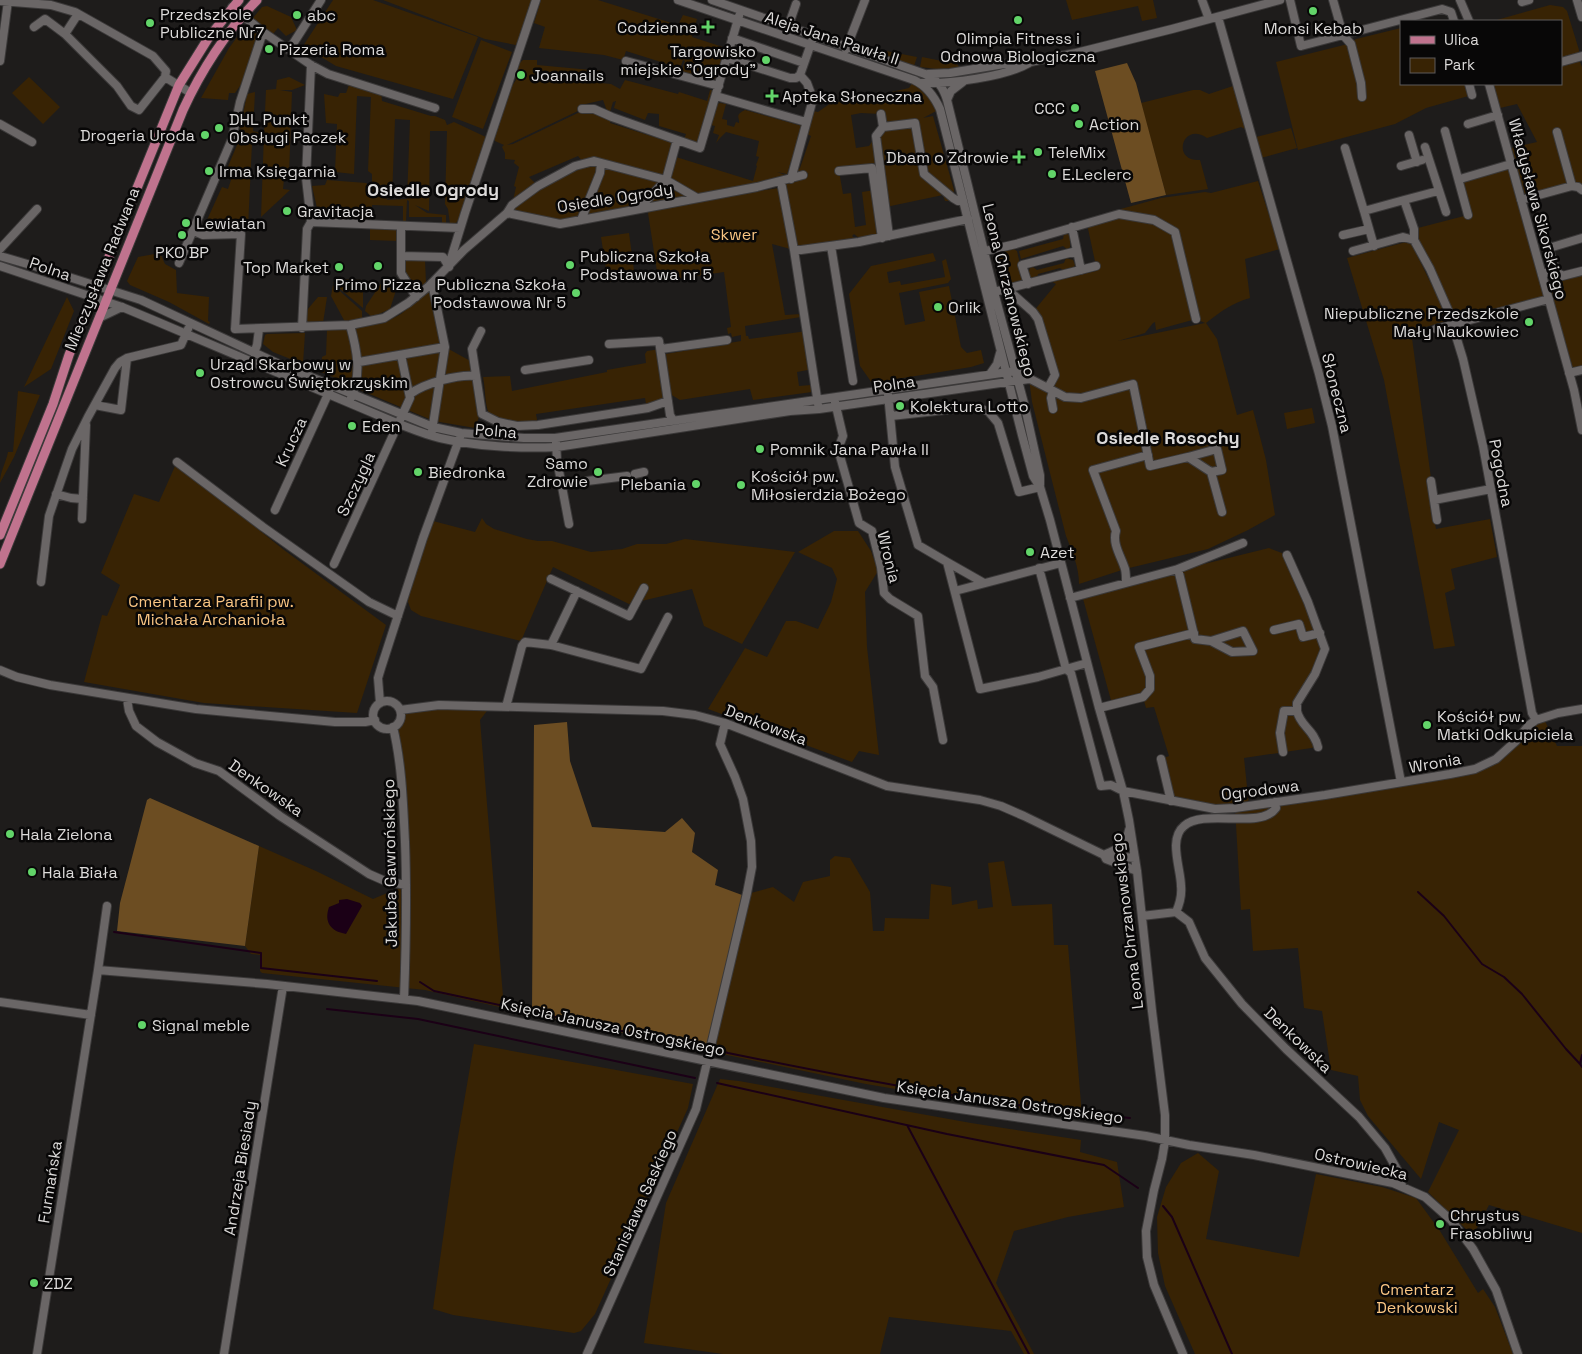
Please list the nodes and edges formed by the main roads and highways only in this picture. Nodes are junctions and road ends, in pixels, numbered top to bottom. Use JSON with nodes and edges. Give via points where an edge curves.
{"nodes":[{"id":1,"x":257,"y":0,"type":"edge"},
{"id":2,"x":235,"y":4,"type":"edge"},
{"id":3,"x":0,"y":535,"type":"edge"},
{"id":4,"x":0,"y":564,"type":"edge"}],
"edges":[{"from":1,"to":4,"type":"main road","name":"Mieczysława Radwana","via":[[217,48],[191,93]]},
{"from":2,"to":3,"type":"main road","name":"Mieczysława Radwana","via":[[208,37],[179,85]]}]}
